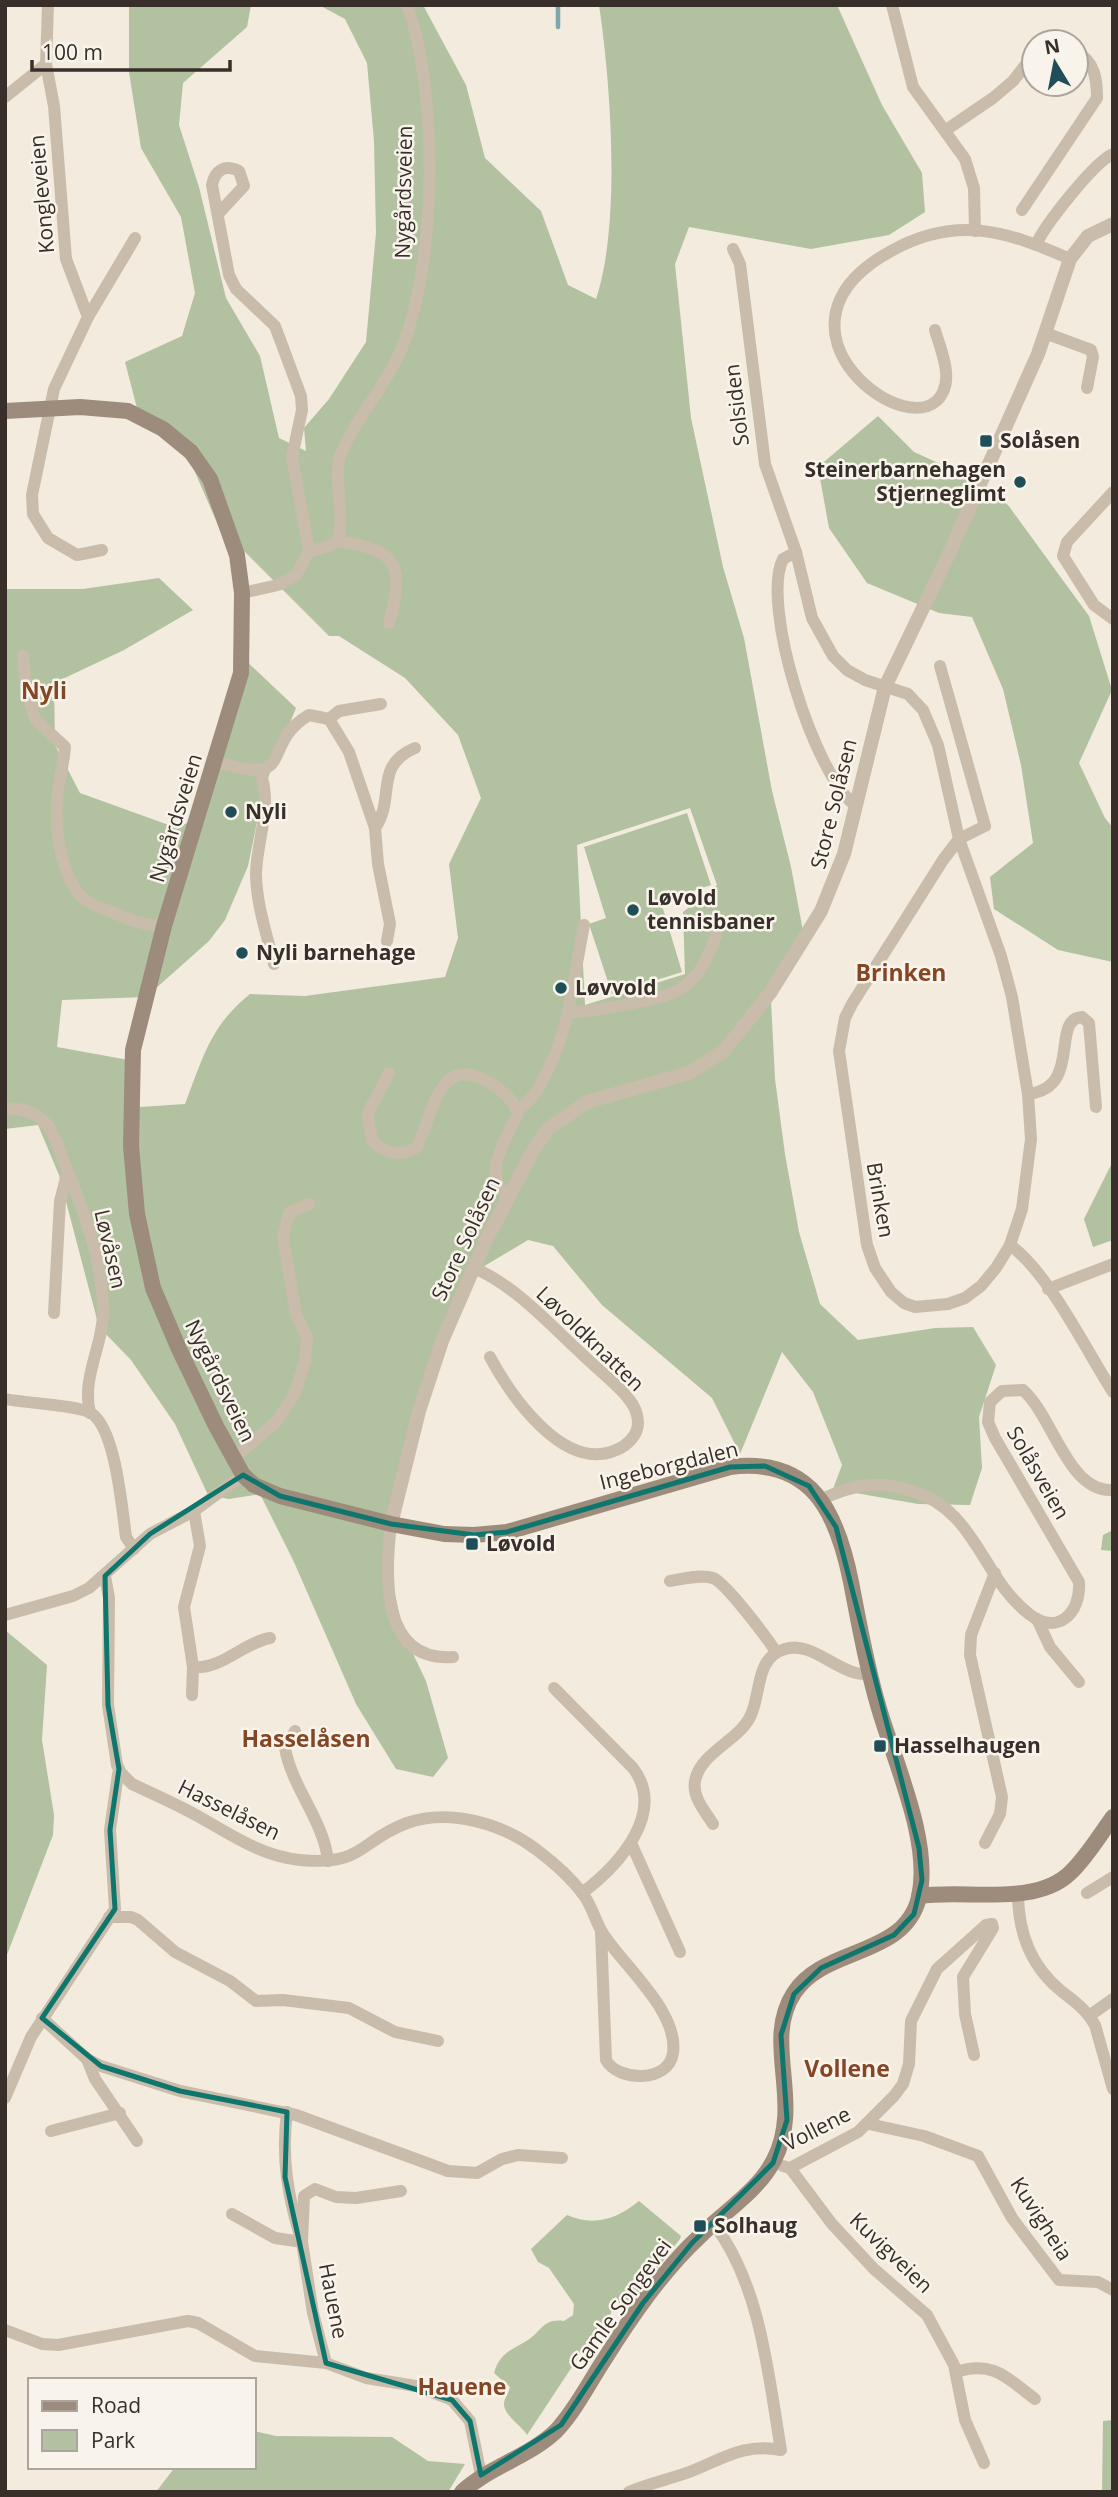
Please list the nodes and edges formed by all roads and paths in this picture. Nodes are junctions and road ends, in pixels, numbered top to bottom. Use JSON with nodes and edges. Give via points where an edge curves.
{"nodes":[{"id":1,"x":48,"y":5,"type":"edge"},
{"id":2,"x":407,"y":5,"type":"edge"},
{"id":3,"x":892,"y":5,"type":"edge"},
{"id":4,"x":46,"y":64,"type":"junction"},
{"id":5,"x":1090,"y":64,"type":"edge"},
{"id":6,"x":1020,"y":72,"type":"edge"},
{"id":7,"x":5,"y":97,"type":"edge"},
{"id":8,"x":946,"y":130,"type":"junction"},
{"id":9,"x":1113,"y":154,"type":"edge"},
{"id":10,"x":1022,"y":210,"type":"dead end"},
{"id":11,"x":218,"y":214,"type":"dead end"},
{"id":12,"x":1113,"y":224,"type":"edge"},
{"id":13,"x":975,"y":230,"type":"junction"},
{"id":14,"x":135,"y":238,"type":"dead end"},
{"id":15,"x":1036,"y":245,"type":"junction"},
{"id":16,"x":733,"y":249,"type":"dead end"},
{"id":17,"x":1070,"y":259,"type":"junction"},
{"id":18,"x":88,"y":317,"type":"junction"},
{"id":19,"x":935,"y":330,"type":"dead end"},
{"id":20,"x":1045,"y":333,"type":"junction"},
{"id":21,"x":1087,"y":387,"type":"dead end"},
{"id":22,"x":42,"y":410,"type":"junction"},
{"id":23,"x":5,"y":411,"type":"edge"},
{"id":24,"x":1113,"y":492,"type":"edge"},
{"id":25,"x":338,"y":541,"type":"junction"},
{"id":26,"x":102,"y":550,"type":"dead end"},
{"id":27,"x":309,"y":551,"type":"junction"},
{"id":28,"x":796,"y":552,"type":"junction"},
{"id":29,"x":242,"y":593,"type":"junction"},
{"id":30,"x":1113,"y":619,"type":"edge"},
{"id":31,"x":389,"y":623,"type":"dead end"},
{"id":32,"x":23,"y":656,"type":"dead end"},
{"id":33,"x":940,"y":666,"type":"dead end"},
{"id":34,"x":886,"y":687,"type":"junction"},
{"id":35,"x":381,"y":704,"type":"dead end"},
{"id":36,"x":329,"y":719,"type":"junction"},
{"id":37,"x":415,"y":748,"type":"dead end"},
{"id":38,"x":214,"y":761,"type":"junction"},
{"id":39,"x":260,"y":772,"type":"junction"},
{"id":40,"x":856,"y":806,"type":"junction"},
{"id":41,"x":375,"y":828,"type":"junction"},
{"id":42,"x":959,"y":839,"type":"junction"},
{"id":43,"x":584,"y":925,"type":"dead end"},
{"id":44,"x":164,"y":926,"type":"junction"},
{"id":45,"x":716,"y":935,"type":"dead end"},
{"id":46,"x":387,"y":941,"type":"dead end"},
{"id":47,"x":274,"y":964,"type":"dead end"},
{"id":48,"x":568,"y":1012,"type":"junction"},
{"id":49,"x":389,"y":1073,"type":"dead end"},
{"id":50,"x":1028,"y":1094,"type":"junction"},
{"id":51,"x":1096,"y":1107,"type":"dead end"},
{"id":52,"x":5,"y":1109,"type":"edge"},
{"id":53,"x":517,"y":1111,"type":"junction"},
{"id":54,"x":70,"y":1176,"type":"junction"},
{"id":55,"x":507,"y":1196,"type":"junction"},
{"id":56,"x":309,"y":1204,"type":"dead end"},
{"id":57,"x":1010,"y":1245,"type":"junction"},
{"id":58,"x":1113,"y":1264,"type":"edge"},
{"id":59,"x":474,"y":1268,"type":"junction"},
{"id":60,"x":1048,"y":1289,"type":"junction"},
{"id":61,"x":54,"y":1313,"type":"dead end"},
{"id":62,"x":490,"y":1357,"type":"dead end"},
{"id":63,"x":1113,"y":1392,"type":"edge"},
{"id":64,"x":5,"y":1399,"type":"edge"},
{"id":65,"x":90,"y":1413,"type":"junction"},
{"id":66,"x":232,"y":1454,"type":"junction"},
{"id":67,"x":243,"y":1475,"type":"junction"},
{"id":68,"x":1113,"y":1490,"type":"edge"},
{"id":69,"x":822,"y":1499,"type":"junction"},
{"id":70,"x":194,"y":1511,"type":"junction"},
{"id":71,"x":391,"y":1524,"type":"junction"},
{"id":72,"x":134,"y":1549,"type":"junction"},
{"id":73,"x":995,"y":1573,"type":"junction"},
{"id":74,"x":104,"y":1576,"type":"junction"},
{"id":75,"x":670,"y":1581,"type":"dead end"},
{"id":76,"x":5,"y":1615,"type":"edge"},
{"id":77,"x":1037,"y":1619,"type":"junction"},
{"id":78,"x":270,"y":1638,"type":"dead end"},
{"id":79,"x":776,"y":1652,"type":"junction"},
{"id":80,"x":453,"y":1657,"type":"dead end"},
{"id":81,"x":193,"y":1667,"type":"junction"},
{"id":82,"x":870,"y":1674,"type":"junction"},
{"id":83,"x":1079,"y":1682,"type":"dead end"},
{"id":84,"x":554,"y":1688,"type":"dead end"},
{"id":85,"x":192,"y":1695,"type":"dead end"},
{"id":86,"x":295,"y":1731,"type":"dead end"},
{"id":87,"x":121,"y":1773,"type":"junction"},
{"id":88,"x":1113,"y":1817,"type":"edge"},
{"id":89,"x":713,"y":1824,"type":"dead end"},
{"id":90,"x":631,"y":1843,"type":"junction"},
{"id":91,"x":985,"y":1843,"type":"dead end"},
{"id":92,"x":328,"y":1861,"type":"junction"},
{"id":93,"x":1113,"y":1877,"type":"edge"},
{"id":94,"x":1018,"y":1892,"type":"junction"},
{"id":95,"x":582,"y":1893,"type":"junction"},
{"id":96,"x":1087,"y":1893,"type":"dead end"},
{"id":97,"x":919,"y":1896,"type":"junction"},
{"id":98,"x":109,"y":1917,"type":"junction"},
{"id":99,"x":601,"y":1931,"type":"junction"},
{"id":100,"x":680,"y":1952,"type":"dead end"},
{"id":101,"x":1113,"y":1999,"type":"edge"},
{"id":102,"x":1088,"y":2016,"type":"junction"},
{"id":103,"x":42,"y":2018,"type":"junction"},
{"id":104,"x":438,"y":2042,"type":"dead end"},
{"id":105,"x":974,"y":2054,"type":"dead end"},
{"id":106,"x":87,"y":2059,"type":"junction"},
{"id":107,"x":12,"y":2063,"type":"edge"},
{"id":108,"x":1113,"y":2089,"type":"edge"},
{"id":109,"x":5,"y":2098,"type":"edge"},
{"id":110,"x":287,"y":2112,"type":"junction"},
{"id":111,"x":120,"y":2113,"type":"junction"},
{"id":112,"x":869,"y":2124,"type":"junction"},
{"id":113,"x":51,"y":2131,"type":"dead end"},
{"id":114,"x":137,"y":2141,"type":"dead end"},
{"id":115,"x":562,"y":2158,"type":"dead end"},
{"id":116,"x":773,"y":2163,"type":"junction"},
{"id":117,"x":790,"y":2168,"type":"junction"},
{"id":118,"x":401,"y":2191,"type":"dead end"},
{"id":119,"x":232,"y":2214,"type":"dead end"},
{"id":120,"x":714,"y":2224,"type":"junction"},
{"id":121,"x":302,"y":2242,"type":"junction"},
{"id":122,"x":1113,"y":2290,"type":"edge"},
{"id":123,"x":5,"y":2330,"type":"edge"},
{"id":124,"x":326,"y":2363,"type":"junction"},
{"id":125,"x":956,"y":2372,"type":"junction"},
{"id":126,"x":1035,"y":2399,"type":"dead end"},
{"id":127,"x":984,"y":2463,"type":"dead end"},
{"id":128,"x":481,"y":2475,"type":"junction"},
{"id":129,"x":462,"y":2492,"type":"edge"},
{"id":130,"x":629,"y":2492,"type":"edge"}],
"edges":[{"from":1,"to":4,"type":"street","name":"Kongleveien"},
{"from":2,"to":25,"type":"street","name":"Nygårdsveien","via":[[422,61],[429,142],[425,256],[402,349],[340,457],[335,480],[342,525]]},
{"from":3,"to":8,"type":"street","via":[[913,87]]},
{"from":4,"to":7,"type":"street"},
{"from":4,"to":18,"type":"street","name":"Kongleveien","via":[[54,106],[66,259]]},
{"from":5,"to":10,"type":"street","via":[[1097,80],[1097,99]]},
{"from":6,"to":8,"type":"street","via":[[993,98]]},
{"from":8,"to":13,"type":"street","via":[[965,159],[974,188]]},
{"from":9,"to":15,"type":"street","via":[[1086,174]]},
{"from":11,"to":27,"type":"street","via":[[229,275],[236,289],[275,326],[301,396],[292,457]]},
{"from":12,"to":17,"type":"street","name":"Store Solåsen","via":[[1088,236]]},
{"from":13,"to":15,"type":"street"},
{"from":13,"to":19,"type":"street","via":[[940,230],[913,239],[855,275],[836,301],[835,334],[847,363],[869,389],[897,406],[922,408],[943,392],[945,367]]},
{"from":14,"to":18,"type":"street"},
{"from":15,"to":17,"type":"street"},
{"from":16,"to":28,"type":"street","name":"Solsiden","via":[[740,264],[765,464]]},
{"from":17,"to":20,"type":"street","name":"Store Solåsen"},
{"from":18,"to":22,"type":"street"},
{"from":20,"to":21,"type":"street","via":[[1091,350]]},
{"from":20,"to":34,"type":"street","name":"Store Solåsen"},
{"from":22,"to":23,"type":"main road","name":"Nygårdsveien"},
{"from":22,"to":26,"type":"street","via":[[33,514],[48,538],[67,552],[77,555]]},
{"from":22,"to":29,"type":"main road","name":"Nygårdsveien","via":[[128,411],[163,429],[191,452],[210,479],[230,527]]},
{"from":24,"to":30,"type":"street","via":[[1067,542],[1063,556],[1094,605]]},
{"from":25,"to":27,"type":"street"},
{"from":25,"to":31,"type":"street","via":[[374,548],[390,561],[398,596]]},
{"from":27,"to":29,"type":"street","via":[[296,575],[278,585]]},
{"from":28,"to":34,"type":"street","name":"Solsiden","via":[[820,637],[847,670]]},
{"from":28,"to":40,"type":"street","via":[[783,559],[777,584],[793,679],[810,734],[836,786]]},
{"from":29,"to":38,"type":"main road","name":"Nygårdsveien","via":[[241,673]]},
{"from":32,"to":44,"type":"street","via":[[27,693],[36,719],[65,747],[58,785],[58,827],[74,887],[80,897],[96,906]]},
{"from":33,"to":42,"type":"street","name":"Brinken","via":[[986,822],[982,830]]},
{"from":34,"to":40,"type":"street","name":"Store Solåsen"},
{"from":34,"to":42,"type":"street","name":"Brinken","via":[[908,694],[923,710],[938,745]]},
{"from":35,"to":36,"type":"street","via":[[339,711]]},
{"from":36,"to":39,"type":"street","via":[[309,715],[299,721],[274,761]]},
{"from":36,"to":41,"type":"street","via":[[349,752]]},
{"from":37,"to":41,"type":"street","via":[[399,755],[391,765],[381,820]]},
{"from":38,"to":39,"type":"street","via":[[249,773]]},
{"from":38,"to":44,"type":"main road","name":"Nygårdsveien"},
{"from":39,"to":47,"type":"street","via":[[266,794],[257,885]]},
{"from":40,"to":55,"type":"street","name":"Store Solåsen","via":[[836,881],[821,911],[732,1042],[689,1073],[587,1102],[566,1114],[535,1147]]},
{"from":41,"to":46,"type":"street","via":[[390,924]]},
{"from":42,"to":50,"type":"street","name":"Brinken","via":[[1001,956]]},
{"from":42,"to":57,"type":"street","name":"Brinken","via":[[845,1018],[839,1051],[844,1097],[864,1233],[875,1268],[891,1292],[915,1307],[930,1308],[965,1298],[981,1286]]},
{"from":43,"to":48,"type":"street"},
{"from":44,"to":66,"type":"main road","name":"Nygårdsveien","via":[[133,1050],[131,1146],[137,1214],[153,1288]]},
{"from":45,"to":48,"type":"street","via":[[702,968],[674,994]]},
{"from":48,"to":53,"type":"street","via":[[546,1073],[533,1096]]},
{"from":49,"to":53,"type":"street","via":[[368,1118],[372,1140],[387,1152],[398,1154],[417,1147],[439,1089],[453,1076],[474,1076],[493,1085]]},
{"from":50,"to":51,"type":"street","via":[[1055,1082],[1062,1072],[1066,1030],[1072,1020],[1082,1017],[1089,1023]]},
{"from":50,"to":57,"type":"street","name":"Brinken","via":[[1031,1139],[1027,1175]]},
{"from":52,"to":54,"type":"street","name":"Løvåsen","via":[[29,1111],[47,1125]]},
{"from":53,"to":55,"type":"street","via":[[495,1170],[499,1190]]},
{"from":54,"to":61,"type":"street","name":"Løvåsen","via":[[60,1201]]},
{"from":54,"to":65,"type":"street","name":"Løvåsen","via":[[86,1218],[102,1285],[103,1328],[85,1394]]},
{"from":55,"to":59,"type":"street","name":"Store Solåsen"},
{"from":56,"to":66,"type":"street","via":[[289,1213],[283,1237],[296,1314],[307,1337],[302,1372],[277,1421],[239,1454]]},
{"from":57,"to":60,"type":"street"},
{"from":58,"to":60,"type":"street"},
{"from":59,"to":62,"type":"street","name":"Løvoldknatten","via":[[524,1301],[629,1399],[637,1429],[624,1447],[611,1453],[584,1453],[565,1444],[532,1417],[505,1385]]},
{"from":59,"to":71,"type":"street","name":"Store Solåsen","via":[[431,1373]]},
{"from":60,"to":63,"type":"street"},
{"from":64,"to":65,"type":"street"},
{"from":65,"to":72,"type":"street","via":[[109,1444],[126,1537]]},
{"from":66,"to":67,"type":"main road","name":"Nygårdsveien"},
{"from":67,"to":70,"type":"street","name":"Nygårdsveien"},
{"from":67,"to":71,"type":"main road","name":"Ingeborgdalen","via":[[280,1496]]},
{"from":68,"to":77,"type":"street","name":"Solåsveien","via":[[1084,1482],[1044,1413],[1023,1390],[1002,1391],[990,1402],[988,1422],[995,1438],[1079,1582],[1080,1597],[1070,1615],[1054,1622]]},
{"from":69,"to":71,"type":"main road","name":"Ingeborgdalen","via":[[792,1476],[765,1466],[739,1466],[506,1532],[444,1534]]},
{"from":69,"to":73,"type":"street","via":[[852,1485],[873,1483],[922,1493],[956,1515]]},
{"from":69,"to":82,"type":"main road","name":"Ingeborgdalen","via":[[848,1568]]},
{"from":70,"to":72,"type":"street","name":"Nygårdsveien","via":[[150,1534]]},
{"from":70,"to":81,"type":"street","via":[[200,1546],[184,1606]]},
{"from":71,"to":80,"type":"street","via":[[395,1625],[414,1650]]},
{"from":72,"to":74,"type":"street","name":"Nygårdsveien"},
{"from":73,"to":77,"type":"street","via":[[1013,1599]]},
{"from":73,"to":91,"type":"street","via":[[971,1635],[970,1655],[1002,1797],[1000,1814]]},
{"from":74,"to":76,"type":"street","name":"Nygårdsveien","via":[[73,1596]]},
{"from":74,"to":87,"type":"street","via":[[109,1598],[108,1705]]},
{"from":75,"to":79,"type":"street","via":[[717,1580]]},
{"from":77,"to":83,"type":"street","via":[[1050,1647]]},
{"from":78,"to":81,"type":"street","via":[[254,1641],[212,1666]]},
{"from":79,"to":82,"type":"street","via":[[800,1648],[847,1672]]},
{"from":79,"to":89,"type":"street","via":[[762,1672],[749,1719],[696,1776],[697,1798]]},
{"from":81,"to":85,"type":"street"},
{"from":82,"to":97,"type":"main road","name":"Ingeborgdalen","via":[[919,1848]]},
{"from":84,"to":90,"type":"street","via":[[642,1782],[645,1807]]},
{"from":86,"to":92,"type":"street","name":"Hasselåsen","via":[[285,1748],[288,1764]]},
{"from":87,"to":92,"type":"street","name":"Hasselåsen","via":[[132,1784],[256,1849],[299,1860]]},
{"from":87,"to":98,"type":"street","via":[[110,1830],[116,1900]]},
{"from":88,"to":94,"type":"main road","via":[[1070,1873],[1047,1888]]},
{"from":90,"to":95,"type":"street","via":[[611,1869]]},
{"from":90,"to":100,"type":"street"},
{"from":92,"to":95,"type":"street","name":"Hasselåsen","via":[[351,1857],[407,1823],[473,1821],[497,1827],[537,1850]]},
{"from":93,"to":96,"type":"street"},
{"from":94,"to":97,"type":"main road"},
{"from":94,"to":102,"type":"street","via":[[1021,1933],[1032,1956],[1042,1972]]},
{"from":95,"to":99,"type":"street","name":"Hasselåsen"},
{"from":97,"to":116,"type":"main road","name":"Gamle Songevei","via":[[907,1924],[894,1935],[821,1969],[793,1994],[781,2035],[787,2120]]},
{"from":98,"to":103,"type":"street"},
{"from":98,"to":104,"type":"street","via":[[138,1920],[175,1952],[230,1981],[256,2001],[349,2008],[395,2032]]},
{"from":99,"to":99,"type":"street","name":"Hasselåsen","via":[[656,2003],[669,2028],[673,2054],[661,2070],[627,2077],[606,2060]]},
{"from":101,"to":102,"type":"street"},
{"from":102,"to":108,"type":"street","via":[[1095,2025]]},
{"from":103,"to":106,"type":"street"},
{"from":103,"to":107,"type":"street"},
{"from":105,"to":112,"type":"street","name":"Vollene","via":[[963,1977],[993,1928],[989,1923],[937,1969],[911,2021],[903,2084]]},
{"from":106,"to":110,"type":"street","via":[[180,2091]]},
{"from":106,"to":111,"type":"street","via":[[94,2079]]},
{"from":107,"to":109,"type":"street"},
{"from":110,"to":115,"type":"street","via":[[465,2174],[477,2173],[510,2156]]},
{"from":110,"to":121,"type":"street","name":"Hauene","via":[[285,2177]]},
{"from":111,"to":113,"type":"street"},
{"from":111,"to":114,"type":"street"},
{"from":112,"to":117,"type":"street","name":"Vollene"},
{"from":112,"to":122,"type":"street","name":"Kuvigheia","via":[[924,2136],[978,2156],[1012,2218],[1059,2280],[1098,2283]]},
{"from":116,"to":117,"type":"street","name":"Vollene"},
{"from":116,"to":120,"type":"main road","name":"Gamle Songevei","via":[[761,2181]]},
{"from":117,"to":125,"type":"street","name":"Kuvigveien","via":[[857,2251],[920,2306]]},
{"from":118,"to":121,"type":"street","name":"Hauene","via":[[356,2198],[310,2190],[302,2201]]},
{"from":119,"to":121,"type":"street","name":"Hauene","via":[[275,2238]]},
{"from":120,"to":128,"type":"main road","name":"Gamle Songevei","via":[[692,2243],[643,2304],[561,2425],[545,2440]]},
{"from":120,"to":130,"type":"street","via":[[745,2278],[781,2450],[754,2447],[733,2452]]},
{"from":121,"to":124,"type":"street","name":"Hauene"},
{"from":123,"to":124,"type":"street","via":[[58,2345],[188,2321],[255,2356]]},
{"from":124,"to":128,"type":"street","name":"Hauene","via":[[452,2400],[470,2421]]},
{"from":125,"to":126,"type":"street","via":[[989,2368]]},
{"from":125,"to":127,"type":"street","name":"Kuvigveien","via":[[965,2420]]},
{"from":128,"to":129,"type":"main road","name":"Gamle Songevei"}]}
